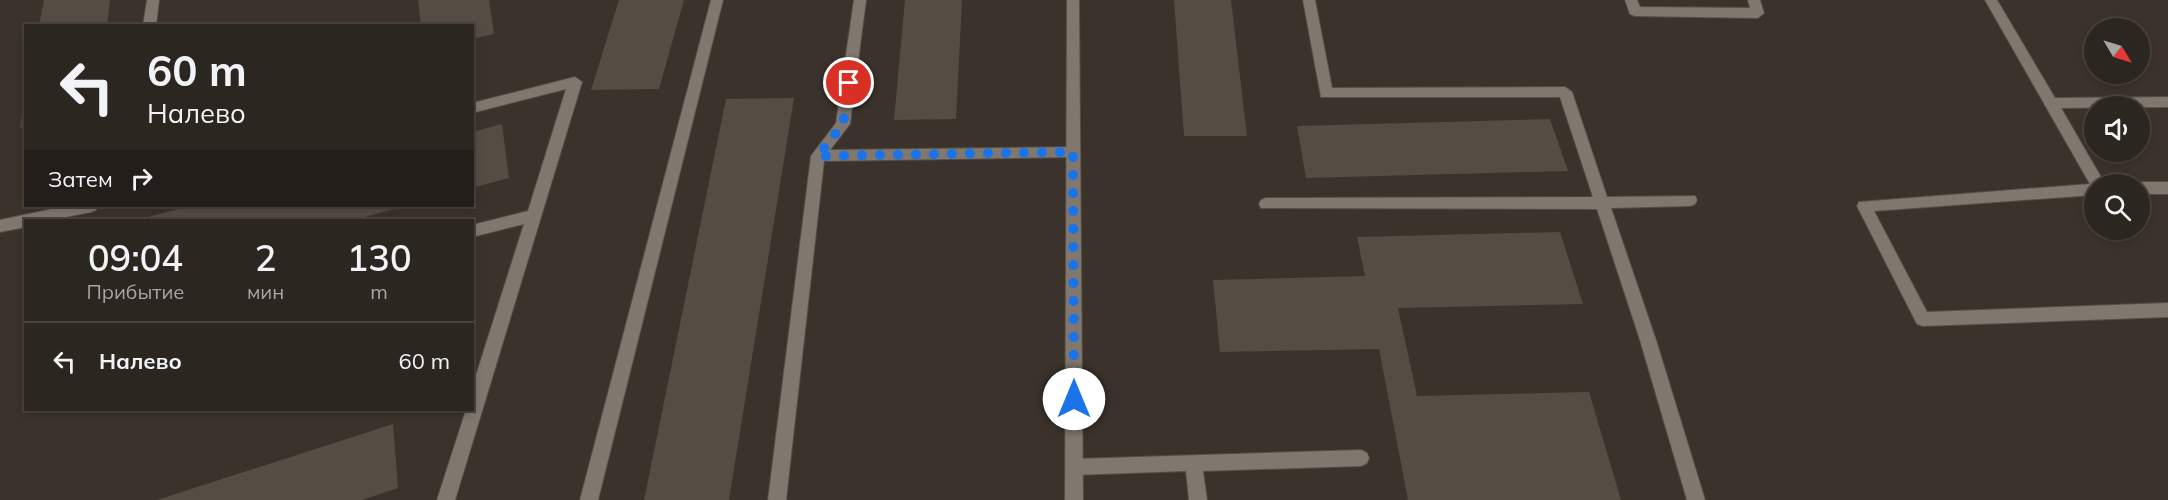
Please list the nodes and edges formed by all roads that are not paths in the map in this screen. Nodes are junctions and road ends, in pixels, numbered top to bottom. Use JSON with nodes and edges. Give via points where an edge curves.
{"nodes":[{"id":1,"x":153,"y":0,"type":"edge"},
{"id":2,"x":717,"y":0,"type":"edge"},
{"id":3,"x":860,"y":0,"type":"edge"},
{"id":4,"x":1073,"y":0,"type":"edge"},
{"id":5,"x":1310,"y":0,"type":"edge"},
{"id":6,"x":1631,"y":0,"type":"edge"},
{"id":7,"x":1754,"y":0,"type":"edge"},
{"id":8,"x":1991,"y":0,"type":"edge"},
{"id":9,"x":149,"y":24,"type":"edge"},
{"id":10,"x":2168,"y":102,"type":"edge"},
{"id":11,"x":2051,"y":103,"type":"junction"},
{"id":12,"x":474,"y":107,"type":"edge"},
{"id":13,"x":1073,"y":152,"type":"junction"},
{"id":14,"x":818,"y":156,"type":"junction"},
{"id":15,"x":2092,"y":174,"type":"edge"},
{"id":16,"x":2150,"y":188,"type":"edge"},
{"id":17,"x":2168,"y":188,"type":"edge"},
{"id":18,"x":2084,"y":190,"type":"edge"},
{"id":19,"x":1690,"y":200,"type":"dead end"},
{"id":20,"x":1602,"y":203,"type":"junction"},
{"id":21,"x":1266,"y":204,"type":"dead end"},
{"id":22,"x":86,"y":207,"type":"edge"},
{"id":23,"x":534,"y":215,"type":"junction"},
{"id":24,"x":31,"y":219,"type":"edge"},
{"id":25,"x":24,"y":220,"type":"edge"},
{"id":26,"x":0,"y":226,"type":"edge"},
{"id":27,"x":474,"y":230,"type":"edge"},
{"id":28,"x":2168,"y":310,"type":"edge"},
{"id":29,"x":474,"y":409,"type":"edge"},
{"id":30,"x":473,"y":411,"type":"edge"},
{"id":31,"x":1361,"y":458,"type":"dead end"},
{"id":32,"x":1194,"y":463,"type":"junction"},
{"id":33,"x":1074,"y":467,"type":"junction"},
{"id":34,"x":446,"y":500,"type":"edge"},
{"id":35,"x":589,"y":500,"type":"edge"},
{"id":36,"x":777,"y":500,"type":"edge"},
{"id":37,"x":1074,"y":500,"type":"edge"},
{"id":38,"x":1198,"y":500,"type":"edge"},
{"id":39,"x":1696,"y":500,"type":"edge"}],
"edges":[{"from":1,"to":9,"type":"main road"},
{"from":2,"to":35,"type":"main road"},
{"from":3,"to":14,"type":"main road","via":[[843,124]]},
{"from":4,"to":13,"type":"main road"},
{"from":5,"to":20,"type":"main road","via":[[1326,93],[1565,92]]},
{"from":6,"to":7,"type":"main road","via":[[1635,11],[1758,13]]},
{"from":8,"to":11,"type":"main road"},
{"from":10,"to":11,"type":"main road"},
{"from":11,"to":15,"type":"main road"},
{"from":12,"to":23,"type":"main road","via":[[575,82]]},
{"from":13,"to":14,"type":"main road"},
{"from":13,"to":33,"type":"main road"},
{"from":14,"to":36,"type":"main road"},
{"from":16,"to":17,"type":"main road"},
{"from":18,"to":28,"type":"main road","via":[[1864,206],[1923,319]]},
{"from":19,"to":20,"type":"main road"},
{"from":20,"to":21,"type":"main road"},
{"from":20,"to":39,"type":"main road"},
{"from":22,"to":24,"type":"main road"},
{"from":23,"to":27,"type":"main road"},
{"from":23,"to":29,"type":"main road"},
{"from":25,"to":26,"type":"main road"},
{"from":30,"to":34,"type":"main road"},
{"from":31,"to":32,"type":"main road"},
{"from":32,"to":33,"type":"main road"},
{"from":32,"to":38,"type":"main road"},
{"from":33,"to":37,"type":"main road"}]}
